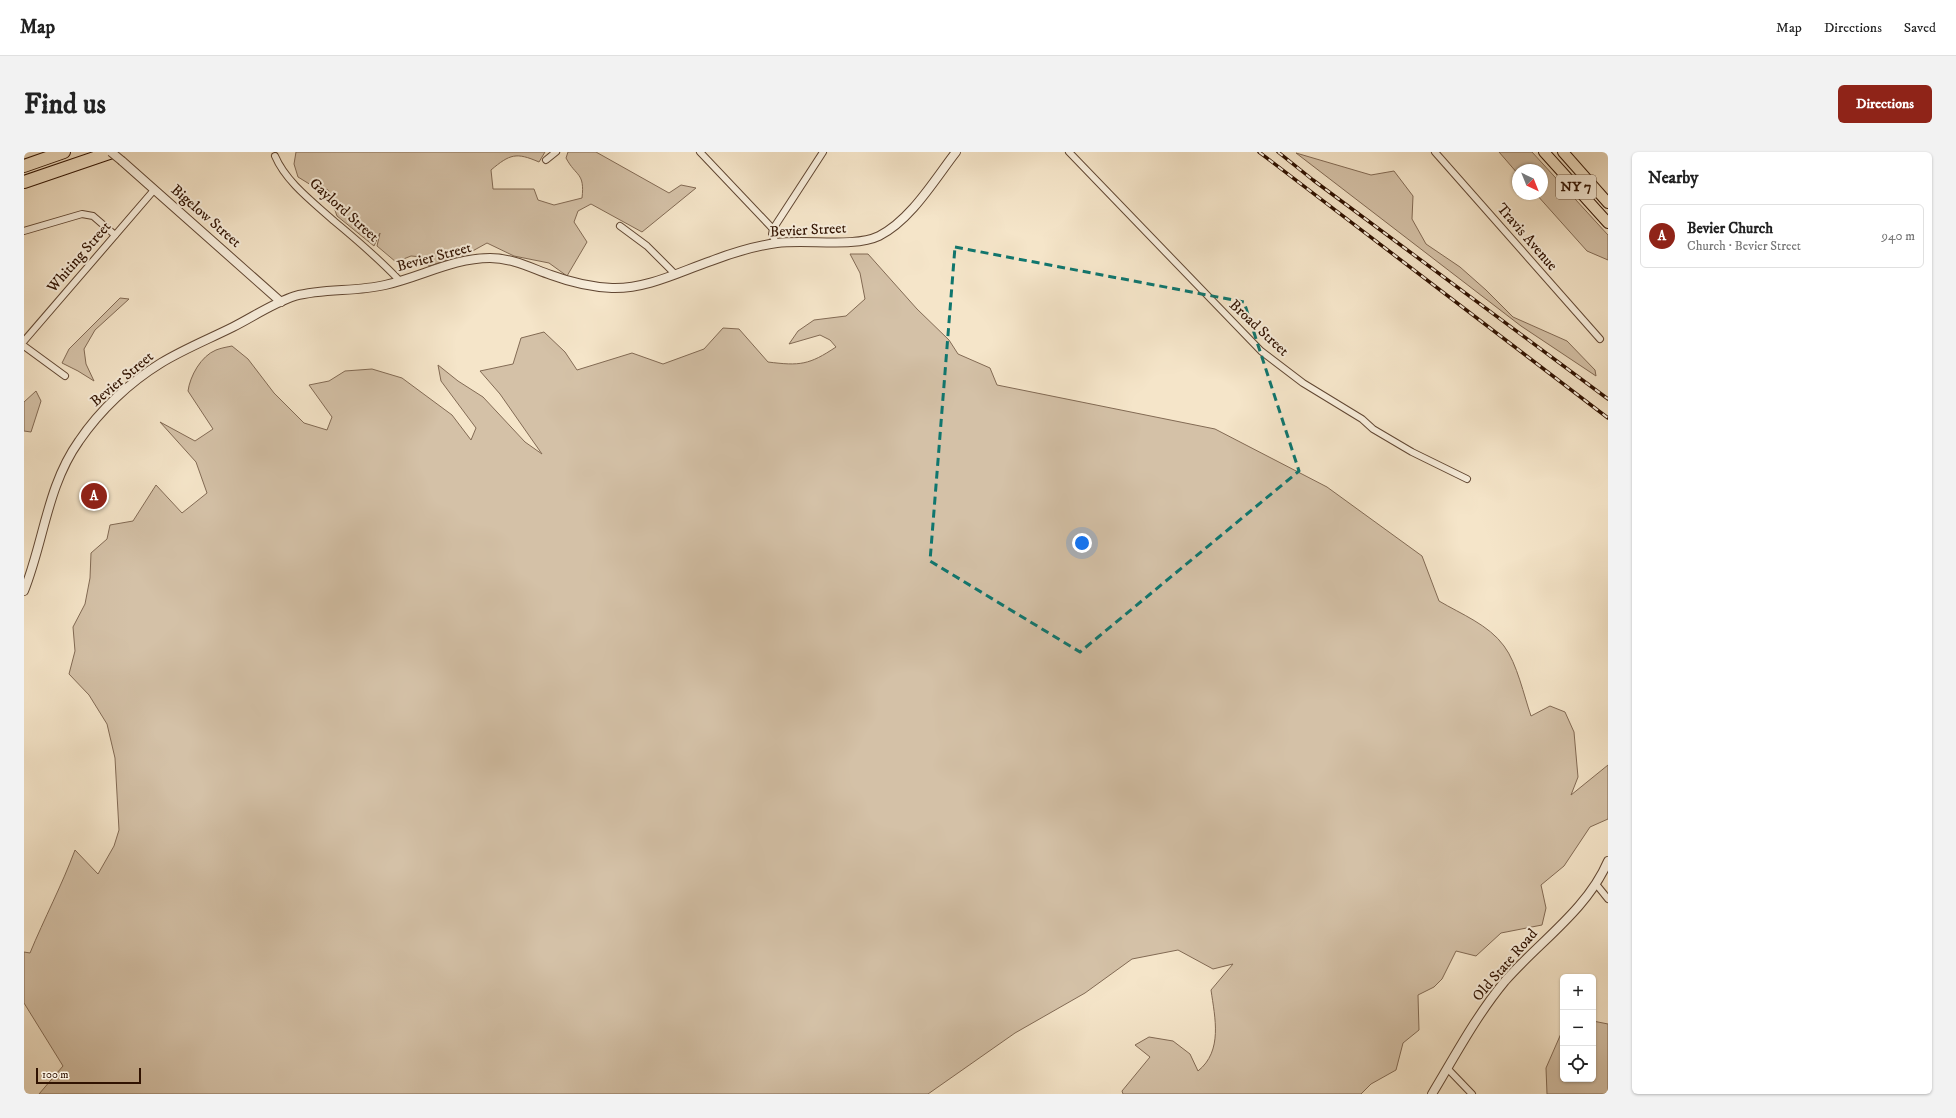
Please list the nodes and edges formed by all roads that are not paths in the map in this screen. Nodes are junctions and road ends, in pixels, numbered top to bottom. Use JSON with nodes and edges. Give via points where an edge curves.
{"nodes":[{"id":1,"x":64,"y":152,"type":"edge"},
{"id":2,"x":112,"y":152,"type":"edge"},
{"id":3,"x":556,"y":152,"type":"edge"},
{"id":4,"x":823,"y":152,"type":"edge"},
{"id":5,"x":956,"y":152,"type":"edge"},
{"id":6,"x":1069,"y":152,"type":"edge"},
{"id":7,"x":1435,"y":152,"type":"edge"},
{"id":8,"x":1544,"y":152,"type":"edge"},
{"id":9,"x":1563,"y":152,"type":"edge"},
{"id":10,"x":704,"y":153,"type":"edge"},
{"id":11,"x":275,"y":156,"type":"dead end"},
{"id":12,"x":546,"y":160,"type":"dead end"},
{"id":13,"x":24,"y":166,"type":"edge"},
{"id":14,"x":24,"y":182,"type":"edge"},
{"id":15,"x":154,"y":190,"type":"junction"},
{"id":16,"x":1608,"y":203,"type":"edge"},
{"id":17,"x":1608,"y":223,"type":"edge"},
{"id":18,"x":620,"y":226,"type":"dead end"},
{"id":19,"x":773,"y":229,"type":"junction"},
{"id":20,"x":24,"y":231,"type":"edge"},
{"id":21,"x":115,"y":235,"type":"junction"},
{"id":22,"x":776,"y":243,"type":"junction"},
{"id":23,"x":675,"y":274,"type":"junction"},
{"id":24,"x":400,"y":281,"type":"junction"},
{"id":25,"x":281,"y":302,"type":"junction"},
{"id":26,"x":1600,"y":339,"type":"dead end"},
{"id":27,"x":24,"y":341,"type":"edge"},
{"id":28,"x":24,"y":346,"type":"edge"},
{"id":29,"x":65,"y":376,"type":"dead end"},
{"id":30,"x":1467,"y":479,"type":"dead end"},
{"id":31,"x":24,"y":591,"type":"edge"},
{"id":32,"x":1608,"y":861,"type":"edge"},
{"id":33,"x":1596,"y":884,"type":"junction"},
{"id":34,"x":1608,"y":899,"type":"edge"},
{"id":35,"x":1447,"y":1068,"type":"junction"},
{"id":36,"x":1432,"y":1094,"type":"edge"},
{"id":37,"x":1472,"y":1094,"type":"edge"}],
"edges":[{"from":1,"to":13,"type":"highway"},
{"from":2,"to":14,"type":"highway"},
{"from":2,"to":15,"type":"street","name":"Bigelow Street","bridge":true},
{"from":3,"to":12,"type":"street"},
{"from":4,"to":19,"type":"street"},
{"from":5,"to":22,"type":"street","name":"Bevier Street","via":[[908,213],[897,224],[878,236],[851,242]]},
{"from":6,"to":30,"type":"street","name":"Broad Street","via":[[1261,351],[1303,383],[1362,419],[1378,432]]},
{"from":7,"to":26,"type":"street","name":"Travis Avenue"},
{"from":8,"to":17,"type":"main road","number":"NY 7"},
{"from":9,"to":16,"type":"main road","number":"NY 7"},
{"from":10,"to":19,"type":"street"},
{"from":11,"to":24,"type":"street","name":"Gaylord Street","via":[[285,174],[301,190]]},
{"from":15,"to":21,"type":"street","name":"Whiting Street"},
{"from":15,"to":25,"type":"street","name":"Bigelow Street"},
{"from":18,"to":23,"type":"street","via":[[647,246]]},
{"from":19,"to":22,"type":"street","via":[[772,234]]},
{"from":20,"to":21,"type":"street","via":[[82,214],[93,216]]},
{"from":21,"to":27,"type":"street","name":"Whiting Street"},
{"from":22,"to":23,"type":"street","name":"Bevier Street","via":[[726,256]]},
{"from":23,"to":24,"type":"street","name":"Bevier Street","via":[[644,285],[614,288],[585,284],[512,261],[493,258],[467,260]]},
{"from":24,"to":25,"type":"street","name":"Bevier Street","via":[[377,287],[306,294]]},
{"from":25,"to":31,"type":"street","name":"Bevier Street","via":[[159,364],[101,413],[80,439],[62,470],[52,495]]},
{"from":28,"to":29,"type":"street"},
{"from":32,"to":33,"type":"street","name":"Old State Road"},
{"from":33,"to":34,"type":"street"},
{"from":33,"to":35,"type":"street","name":"Old State Road","via":[[1573,912],[1505,982],[1484,1009]]},
{"from":35,"to":36,"type":"street","name":"Old State Road"},
{"from":35,"to":37,"type":"street"}]}
